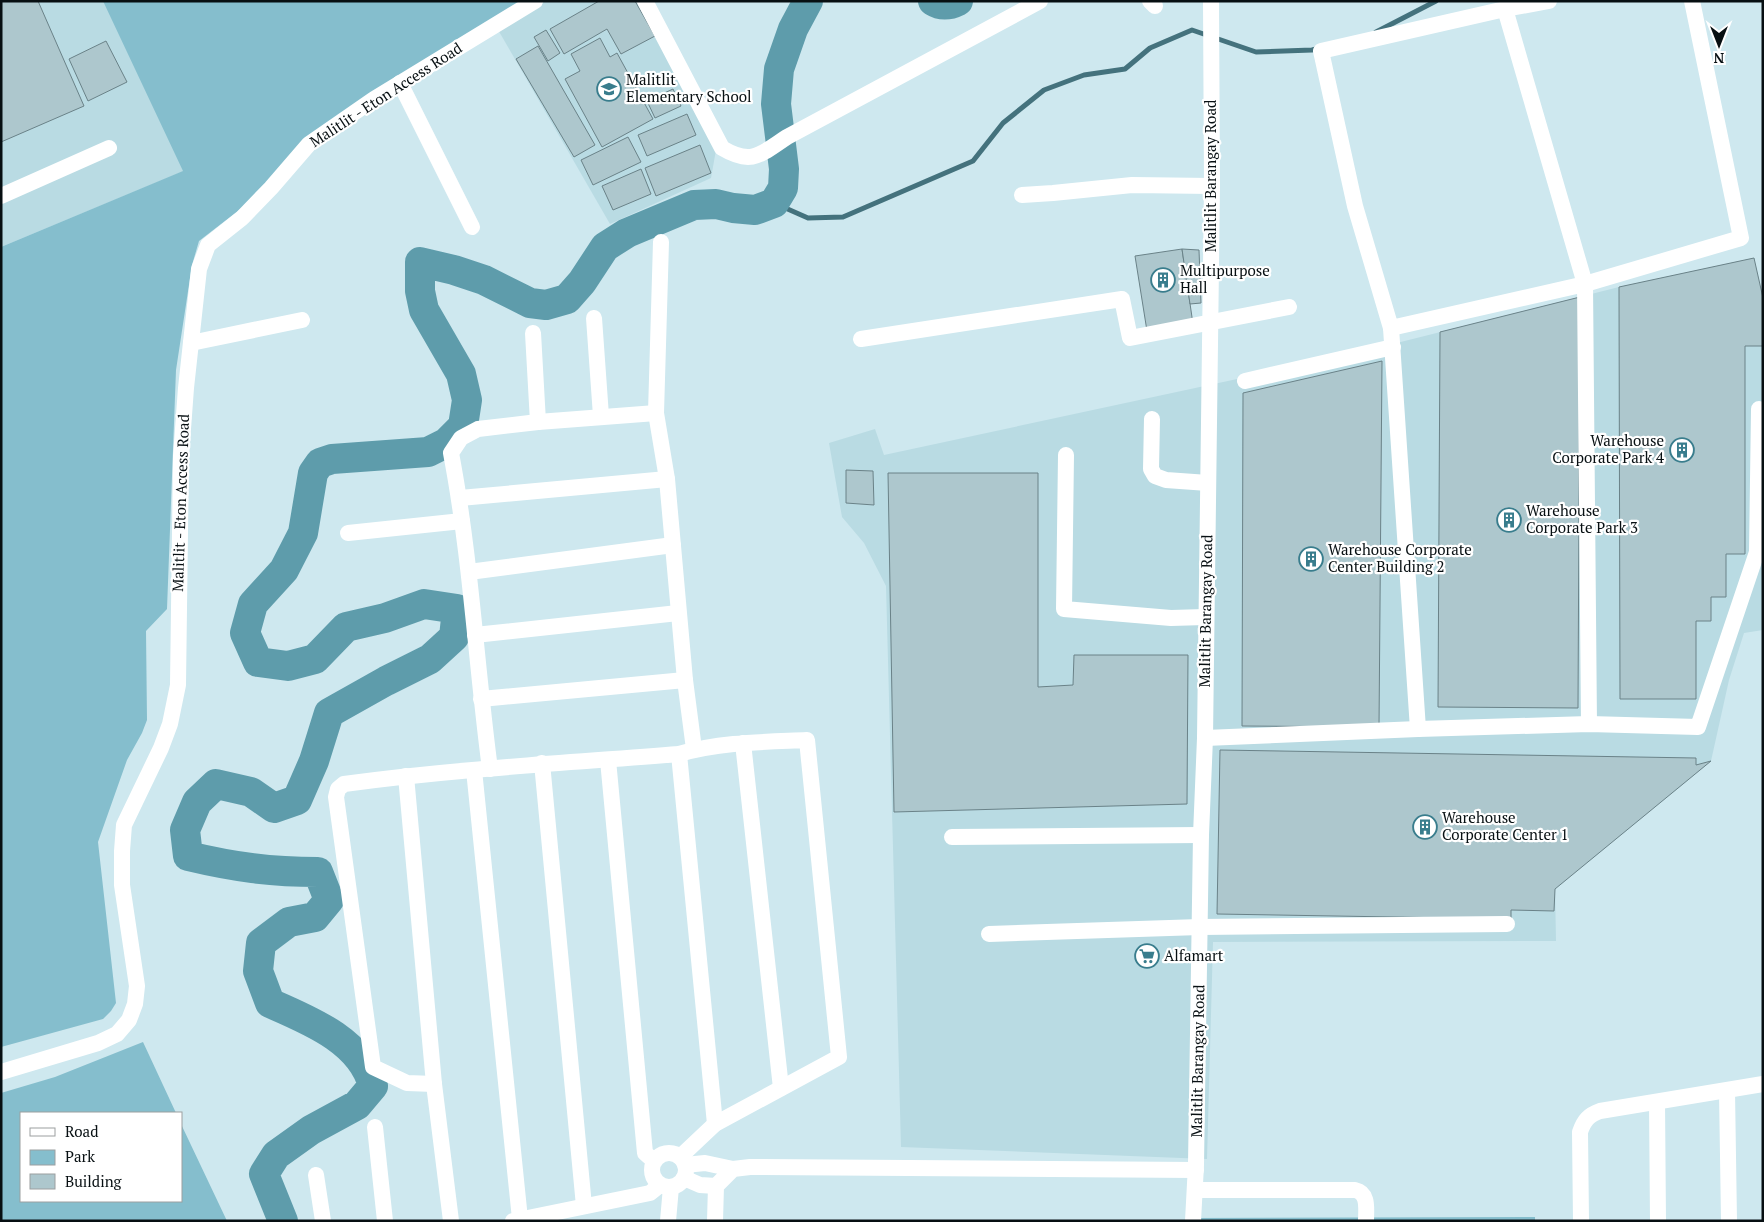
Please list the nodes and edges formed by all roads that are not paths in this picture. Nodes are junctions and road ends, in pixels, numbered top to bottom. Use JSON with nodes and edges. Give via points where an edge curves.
{"nodes":[{"id":1,"x":535,"y":1,"type":"edge"},
{"id":2,"x":645,"y":1,"type":"edge"},
{"id":3,"x":1040,"y":1,"type":"edge"},
{"id":4,"x":1211,"y":1,"type":"edge"},
{"id":5,"x":1549,"y":1,"type":"edge"},
{"id":6,"x":1692,"y":1,"type":"edge"},
{"id":7,"x":1505,"y":9,"type":"junction"},
{"id":8,"x":400,"y":83,"type":"junction"},
{"id":9,"x":109,"y":148,"type":"dead end"},
{"id":10,"x":1212,"y":186,"type":"junction"},
{"id":11,"x":1022,"y":195,"type":"dead end"},
{"id":12,"x":1,"y":196,"type":"edge"},
{"id":13,"x":472,"y":227,"type":"dead end"},
{"id":14,"x":661,"y":242,"type":"dead end"},
{"id":15,"x":1585,"y":284,"type":"junction"},
{"id":16,"x":1289,"y":307,"type":"dead end"},
{"id":17,"x":594,"y":318,"type":"dead end"},
{"id":18,"x":302,"y":320,"type":"dead end"},
{"id":19,"x":1210,"y":323,"type":"junction"},
{"id":20,"x":1392,"y":328,"type":"junction"},
{"id":21,"x":533,"y":334,"type":"dead end"},
{"id":22,"x":861,"y":339,"type":"dead end"},
{"id":23,"x":191,"y":343,"type":"junction"},
{"id":24,"x":1392,"y":347,"type":"junction"},
{"id":25,"x":1245,"y":381,"type":"dead end"},
{"id":26,"x":1759,"y":409,"type":"dead end"},
{"id":27,"x":656,"y":413,"type":"junction"},
{"id":28,"x":601,"y":416,"type":"junction"},
{"id":29,"x":1152,"y":419,"type":"dead end"},
{"id":30,"x":538,"y":422,"type":"junction"},
{"id":31,"x":1066,"y":455,"type":"dead end"},
{"id":32,"x":667,"y":479,"type":"junction"},
{"id":33,"x":1208,"y":483,"type":"junction"},
{"id":34,"x":460,"y":498,"type":"junction"},
{"id":35,"x":462,"y":521,"type":"junction"},
{"id":36,"x":348,"y":533,"type":"dead end"},
{"id":37,"x":673,"y":545,"type":"junction"},
{"id":38,"x":469,"y":572,"type":"junction"},
{"id":39,"x":678,"y":613,"type":"junction"},
{"id":40,"x":1206,"y":617,"type":"junction"},
{"id":41,"x":476,"y":635,"type":"junction"},
{"id":42,"x":685,"y":680,"type":"junction"},
{"id":43,"x":481,"y":700,"type":"junction"},
{"id":44,"x":1589,"y":724,"type":"junction"},
{"id":45,"x":1418,"y":729,"type":"junction"},
{"id":46,"x":1205,"y":738,"type":"junction"},
{"id":47,"x":743,"y":743,"type":"junction"},
{"id":48,"x":686,"y":752,"type":"junction"},
{"id":49,"x":608,"y":760,"type":"junction"},
{"id":50,"x":542,"y":763,"type":"junction"},
{"id":51,"x":482,"y":770,"type":"junction"},
{"id":52,"x":406,"y":776,"type":"junction"},
{"id":53,"x":1201,"y":835,"type":"junction"},
{"id":54,"x":952,"y":837,"type":"dead end"},
{"id":55,"x":1507,"y":924,"type":"dead end"},
{"id":56,"x":1200,"y":927,"type":"junction"},
{"id":57,"x":989,"y":934,"type":"dead end"},
{"id":58,"x":1,"y":1072,"type":"edge"},
{"id":59,"x":434,"y":1084,"type":"junction"},
{"id":60,"x":1763,"y":1084,"type":"edge"},
{"id":61,"x":781,"y":1088,"type":"junction"},
{"id":62,"x":1727,"y":1091,"type":"junction"},
{"id":63,"x":1657,"y":1102,"type":"junction"},
{"id":64,"x":715,"y":1124,"type":"junction"},
{"id":65,"x":374,"y":1127,"type":"dead end"},
{"id":66,"x":654,"y":1161,"type":"junction"},
{"id":67,"x":732,"y":1169,"type":"junction"},
{"id":68,"x":1196,"y":1170,"type":"junction"},
{"id":69,"x":316,"y":1174,"type":"dead end"},
{"id":70,"x":676,"y":1174,"type":"junction"},
{"id":71,"x":716,"y":1186,"type":"junction"},
{"id":72,"x":1194,"y":1190,"type":"junction"},
{"id":73,"x":584,"y":1206,"type":"junction"},
{"id":74,"x":517,"y":1220,"type":"edge"},
{"id":75,"x":323,"y":1221,"type":"edge"},
{"id":76,"x":384,"y":1221,"type":"edge"},
{"id":77,"x":451,"y":1221,"type":"edge"},
{"id":78,"x":668,"y":1221,"type":"edge"},
{"id":79,"x":715,"y":1221,"type":"edge"},
{"id":80,"x":1193,"y":1221,"type":"edge"},
{"id":81,"x":1366,"y":1221,"type":"edge"},
{"id":82,"x":1581,"y":1221,"type":"edge"},
{"id":83,"x":1658,"y":1221,"type":"edge"},
{"id":84,"x":1729,"y":1221,"type":"edge"}],
"edges":[{"from":1,"to":8,"type":"street","name":"Malitlit - Eton Access Road"},
{"from":2,"to":3,"type":"street","via":[[722,148],[743,157],[755,157]]},
{"from":4,"to":10,"type":"street","name":"Malitlit Barangay Road"},
{"from":5,"to":7,"type":"street"},
{"from":6,"to":15,"type":"street","via":[[1741,238]]},
{"from":7,"to":15,"type":"street"},
{"from":7,"to":20,"type":"street","via":[[1321,51],[1355,206]]},
{"from":8,"to":13,"type":"street"},
{"from":8,"to":23,"type":"street","name":"Malitlit - Eton Access Road","via":[[309,144],[242,218],[208,245],[200,269]]},
{"from":9,"to":12,"type":"street"},
{"from":10,"to":11,"type":"street","via":[[1132,185]]},
{"from":10,"to":19,"type":"street","name":"Malitlit Barangay Road"},
{"from":14,"to":27,"type":"street"},
{"from":15,"to":20,"type":"street"},
{"from":15,"to":44,"type":"street"},
{"from":16,"to":19,"type":"street"},
{"from":17,"to":28,"type":"street"},
{"from":18,"to":23,"type":"street"},
{"from":19,"to":22,"type":"street","via":[[1130,338],[1122,299]]},
{"from":19,"to":33,"type":"street","name":"Malitlit Barangay Road"},
{"from":20,"to":24,"type":"street"},
{"from":21,"to":30,"type":"street"},
{"from":23,"to":58,"type":"street","name":"Malitlit - Eton Access Road","via":[[181,456],[178,685],[162,748],[124,825],[122,885],[137,986],[135,1004],[129,1020],[117,1034],[98,1043]]},
{"from":24,"to":25,"type":"street"},
{"from":24,"to":45,"type":"street"},
{"from":26,"to":44,"type":"street","via":[[1757,552],[1698,727]]},
{"from":27,"to":28,"type":"street"},
{"from":27,"to":32,"type":"street"},
{"from":28,"to":30,"type":"street"},
{"from":29,"to":33,"type":"street","via":[[1151,469],[1155,476],[1166,480]]},
{"from":30,"to":34,"type":"street","via":[[478,429],[462,438],[451,453]]},
{"from":31,"to":40,"type":"street","via":[[1064,609],[1171,618]]},
{"from":32,"to":34,"type":"street"},
{"from":32,"to":37,"type":"street"},
{"from":33,"to":40,"type":"street","name":"Malitlit Barangay Road"},
{"from":34,"to":35,"type":"street"},
{"from":35,"to":36,"type":"street"},
{"from":35,"to":38,"type":"street"},
{"from":37,"to":38,"type":"street"},
{"from":37,"to":39,"type":"street"},
{"from":38,"to":41,"type":"street"},
{"from":39,"to":41,"type":"street"},
{"from":39,"to":42,"type":"street"},
{"from":40,"to":46,"type":"street","name":"Malitlit Barangay Road"},
{"from":41,"to":43,"type":"street"},
{"from":42,"to":43,"type":"street"},
{"from":42,"to":48,"type":"street"},
{"from":43,"to":51,"type":"street"},
{"from":44,"to":45,"type":"street"},
{"from":45,"to":46,"type":"street"},
{"from":46,"to":53,"type":"street","name":"Malitlit Barangay Road"},
{"from":47,"to":48,"type":"street"},
{"from":47,"to":61,"type":"street"},
{"from":47,"to":61,"type":"street","via":[[808,740],[839,1057]]},
{"from":48,"to":49,"type":"street"},
{"from":48,"to":64,"type":"street"},
{"from":49,"to":50,"type":"street"},
{"from":49,"to":66,"type":"street","via":[[645,1153]]},
{"from":50,"to":51,"type":"street"},
{"from":50,"to":73,"type":"street"},
{"from":51,"to":52,"type":"street"},
{"from":51,"to":74,"type":"street"},
{"from":52,"to":59,"type":"street"},
{"from":52,"to":59,"type":"street","via":[[344,784],[336,797],[373,1067],[407,1083]]},
{"from":53,"to":54,"type":"street"},
{"from":53,"to":56,"type":"street","name":"Malitlit Barangay Road"},
{"from":55,"to":56,"type":"street"},
{"from":56,"to":57,"type":"street"},
{"from":56,"to":68,"type":"street","name":"Malitlit Barangay Road"},
{"from":59,"to":77,"type":"street"},
{"from":60,"to":62,"type":"street"},
{"from":61,"to":64,"type":"street"},
{"from":62,"to":63,"type":"street"},
{"from":62,"to":84,"type":"street"},
{"from":63,"to":82,"type":"street","via":[[1600,1111],[1587,1117],[1582,1124]]},
{"from":63,"to":83,"type":"street"},
{"from":64,"to":70,"type":"street"},
{"from":65,"to":76,"type":"street"},
{"from":66,"to":70,"type":"street","via":[[652,1174]]},
{"from":66,"to":70,"type":"street","via":[[663,1154],[675,1154]]},
{"from":67,"to":68,"type":"street"},
{"from":67,"to":70,"type":"street","via":[[705,1163]]},
{"from":67,"to":71,"type":"street"},
{"from":68,"to":72,"type":"street","name":"Malitlit Barangay Road"},
{"from":69,"to":75,"type":"street"},
{"from":70,"to":71,"type":"street","via":[[700,1185]]},
{"from":70,"to":73,"type":"street","via":[[650,1193]]},
{"from":70,"to":78,"type":"street"},
{"from":71,"to":79,"type":"street"},
{"from":72,"to":80,"type":"street","name":"Malitlit Barangay Road"},
{"from":72,"to":81,"type":"street","via":[[1355,1190],[1364,1195]]},
{"from":73,"to":74,"type":"street"}]}
